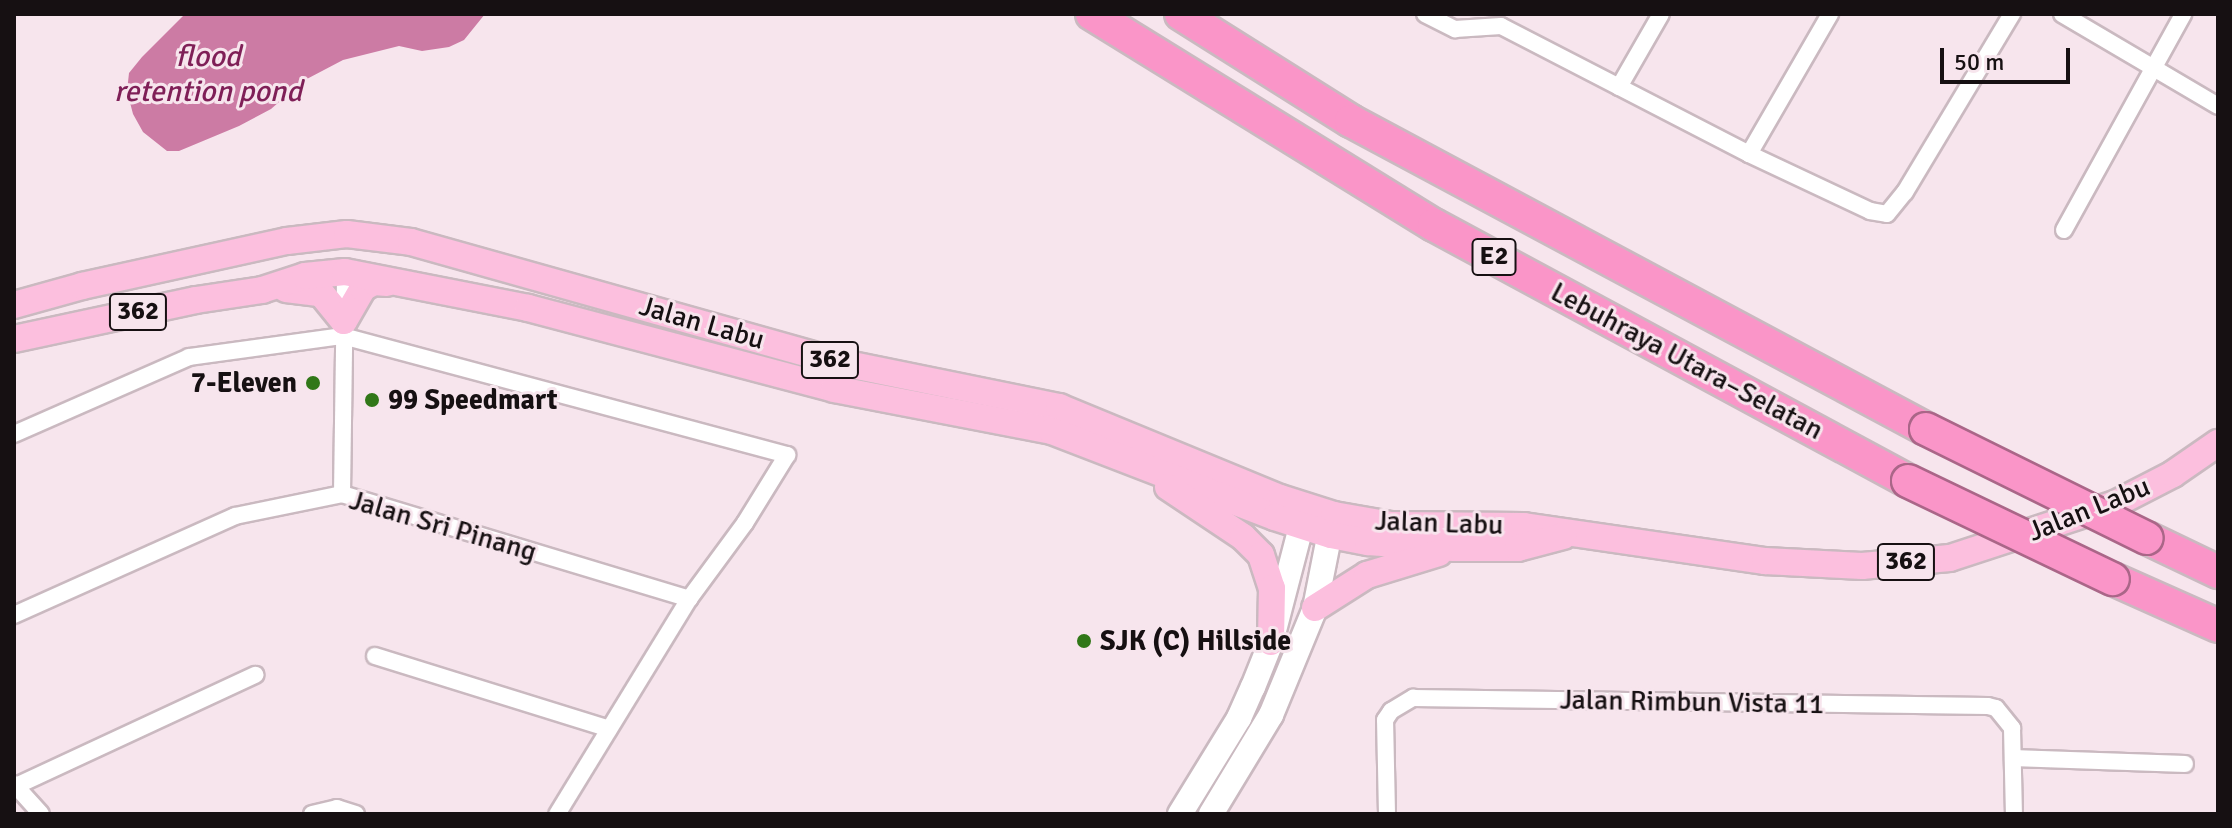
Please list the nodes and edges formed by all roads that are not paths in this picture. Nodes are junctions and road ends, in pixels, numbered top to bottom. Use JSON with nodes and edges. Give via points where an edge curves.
{"nodes":[{"id":1,"x":1092,"y":14,"type":"edge"},
{"id":2,"x":1181,"y":14,"type":"edge"},
{"id":3,"x":1425,"y":14,"type":"edge"},
{"id":4,"x":1661,"y":14,"type":"edge"},
{"id":5,"x":1830,"y":14,"type":"edge"},
{"id":6,"x":2012,"y":14,"type":"edge"},
{"id":7,"x":2062,"y":14,"type":"edge"},
{"id":8,"x":2183,"y":14,"type":"edge"},
{"id":9,"x":1488,"y":20,"type":"edge"},
{"id":10,"x":2153,"y":67,"type":"junction"},
{"id":11,"x":1619,"y":87,"type":"junction"},
{"id":12,"x":2218,"y":106,"type":"edge"},
{"id":13,"x":1749,"y":154,"type":"junction"},
{"id":14,"x":2064,"y":230,"type":"dead end"},
{"id":15,"x":287,"y":241,"type":"junction"},
{"id":16,"x":345,"y":272,"type":"junction"},
{"id":17,"x":410,"y":287,"type":"junction"},
{"id":18,"x":262,"y":290,"type":"junction"},
{"id":19,"x":14,"y":305,"type":"edge"},
{"id":20,"x":343,"y":329,"type":"junction"},
{"id":21,"x":14,"y":339,"type":"edge"},
{"id":22,"x":14,"y":434,"type":"edge"},
{"id":23,"x":2218,"y":443,"type":"edge"},
{"id":24,"x":1122,"y":458,"type":"junction"},
{"id":25,"x":342,"y":494,"type":"junction"},
{"id":26,"x":1304,"y":516,"type":"junction"},
{"id":27,"x":1332,"y":525,"type":"junction"},
{"id":28,"x":1570,"y":534,"type":"junction"},
{"id":29,"x":1454,"y":548,"type":"junction"},
{"id":30,"x":2218,"y":572,"type":"edge"},
{"id":31,"x":689,"y":599,"type":"junction"},
{"id":32,"x":1315,"y":608,"type":"junction"},
{"id":33,"x":14,"y":615,"type":"edge"},
{"id":34,"x":2218,"y":626,"type":"edge"},
{"id":35,"x":1271,"y":642,"type":"junction"},
{"id":36,"x":375,"y":656,"type":"dead end"},
{"id":37,"x":255,"y":675,"type":"dead end"},
{"id":38,"x":609,"y":729,"type":"junction"},
{"id":39,"x":2013,"y":758,"type":"junction"},
{"id":40,"x":2185,"y":764,"type":"dead end"},
{"id":41,"x":15,"y":785,"type":"edge"},
{"id":42,"x":41,"y":814,"type":"edge"},
{"id":43,"x":312,"y":814,"type":"edge"},
{"id":44,"x":356,"y":814,"type":"edge"},
{"id":45,"x":557,"y":814,"type":"edge"},
{"id":46,"x":1180,"y":814,"type":"edge"},
{"id":47,"x":1211,"y":814,"type":"edge"},
{"id":48,"x":1387,"y":814,"type":"edge"},
{"id":49,"x":2014,"y":814,"type":"edge"}],
"edges":[{"from":1,"to":34,"type":"highway","name":"Lebuhraya Utara–Selatan","number":"E2","bridge":true,"via":[[1434,225],[1908,481]]},
{"from":2,"to":30,"type":"highway","name":"Lebuhraya Utara–Selatan","number":"E2","bridge":true,"via":[[1351,121],[1926,429]]},
{"from":3,"to":9,"type":"street","via":[[1455,29]]},
{"from":4,"to":11,"type":"street"},
{"from":5,"to":13,"type":"street"},
{"from":6,"to":13,"type":"street","via":[[1887,214],[1870,211]]},
{"from":7,"to":10,"type":"street"},
{"from":8,"to":10,"type":"street"},
{"from":9,"to":11,"type":"street"},
{"from":10,"to":12,"type":"street"},
{"from":10,"to":14,"type":"street"},
{"from":11,"to":13,"type":"street"},
{"from":15,"to":16,"type":"main road","via":[[340,256]]},
{"from":15,"to":19,"type":"main road","name":"Jalan Labu","number":"362"},
{"from":15,"to":26,"type":"main road","name":"Jalan Labu","number":"362","via":[[347,234],[411,242],[838,362],[1059,407]]},
{"from":16,"to":17,"type":"main road","name":"Jalan Labu","number":"362"},
{"from":16,"to":18,"type":"main road","name":"Jalan Labu","number":"362","via":[[305,276]]},
{"from":16,"to":20,"type":"street"},
{"from":17,"to":20,"type":"main road","via":[[374,282],[355,296]]},
{"from":17,"to":24,"type":"main road","name":"Jalan Labu","number":"362","via":[[528,308],[834,389],[1052,431]]},
{"from":18,"to":20,"type":"main road","via":[[321,293]]},
{"from":18,"to":21,"type":"main road","name":"Jalan Labu","number":"362"},
{"from":20,"to":22,"type":"street","via":[[189,357]]},
{"from":20,"to":25,"type":"street"},
{"from":20,"to":31,"type":"street","via":[[787,455]]},
{"from":23,"to":28,"type":"main road","name":"Jalan Labu","number":"362","via":[[2115,504],[1950,558],[1862,566],[1765,561]]},
{"from":24,"to":26,"type":"main road","name":"Jalan Labu","number":"362"},
{"from":24,"to":35,"type":"main road","via":[[1243,537],[1261,555],[1272,588]]},
{"from":25,"to":31,"type":"street","name":"Jalan Sri Pinang"},
{"from":25,"to":33,"type":"street","name":"Jalan Sri Pinang","via":[[235,516]]},
{"from":26,"to":27,"type":"main road","name":"Jalan Labu","number":"362"},
{"from":26,"to":35,"type":"street"},
{"from":27,"to":28,"type":"main road","name":"Jalan Labu","number":"362","via":[[1524,526]]},
{"from":27,"to":29,"type":"main road","name":"Jalan Labu","number":"362","via":[[1368,542]]},
{"from":27,"to":32,"type":"street"},
{"from":28,"to":29,"type":"main road","name":"Jalan Labu","number":"362","via":[[1518,548]]},
{"from":29,"to":32,"type":"main road","via":[[1367,575]]},
{"from":31,"to":38,"type":"street"},
{"from":32,"to":47,"type":"street","via":[[1271,715]]},
{"from":35,"to":46,"type":"street","via":[[1239,718]]},
{"from":36,"to":38,"type":"street"},
{"from":37,"to":41,"type":"street"},
{"from":38,"to":45,"type":"street"},
{"from":39,"to":40,"type":"street"},
{"from":39,"to":48,"type":"street","name":"Jalan Rimbun Vista 11","via":[[2012,728],[1996,708],[1413,698],[1391,711],[1383,730]]},
{"from":39,"to":49,"type":"street"},
{"from":41,"to":42,"type":"street"},
{"from":43,"to":44,"type":"street","via":[[337,808]]}]}
